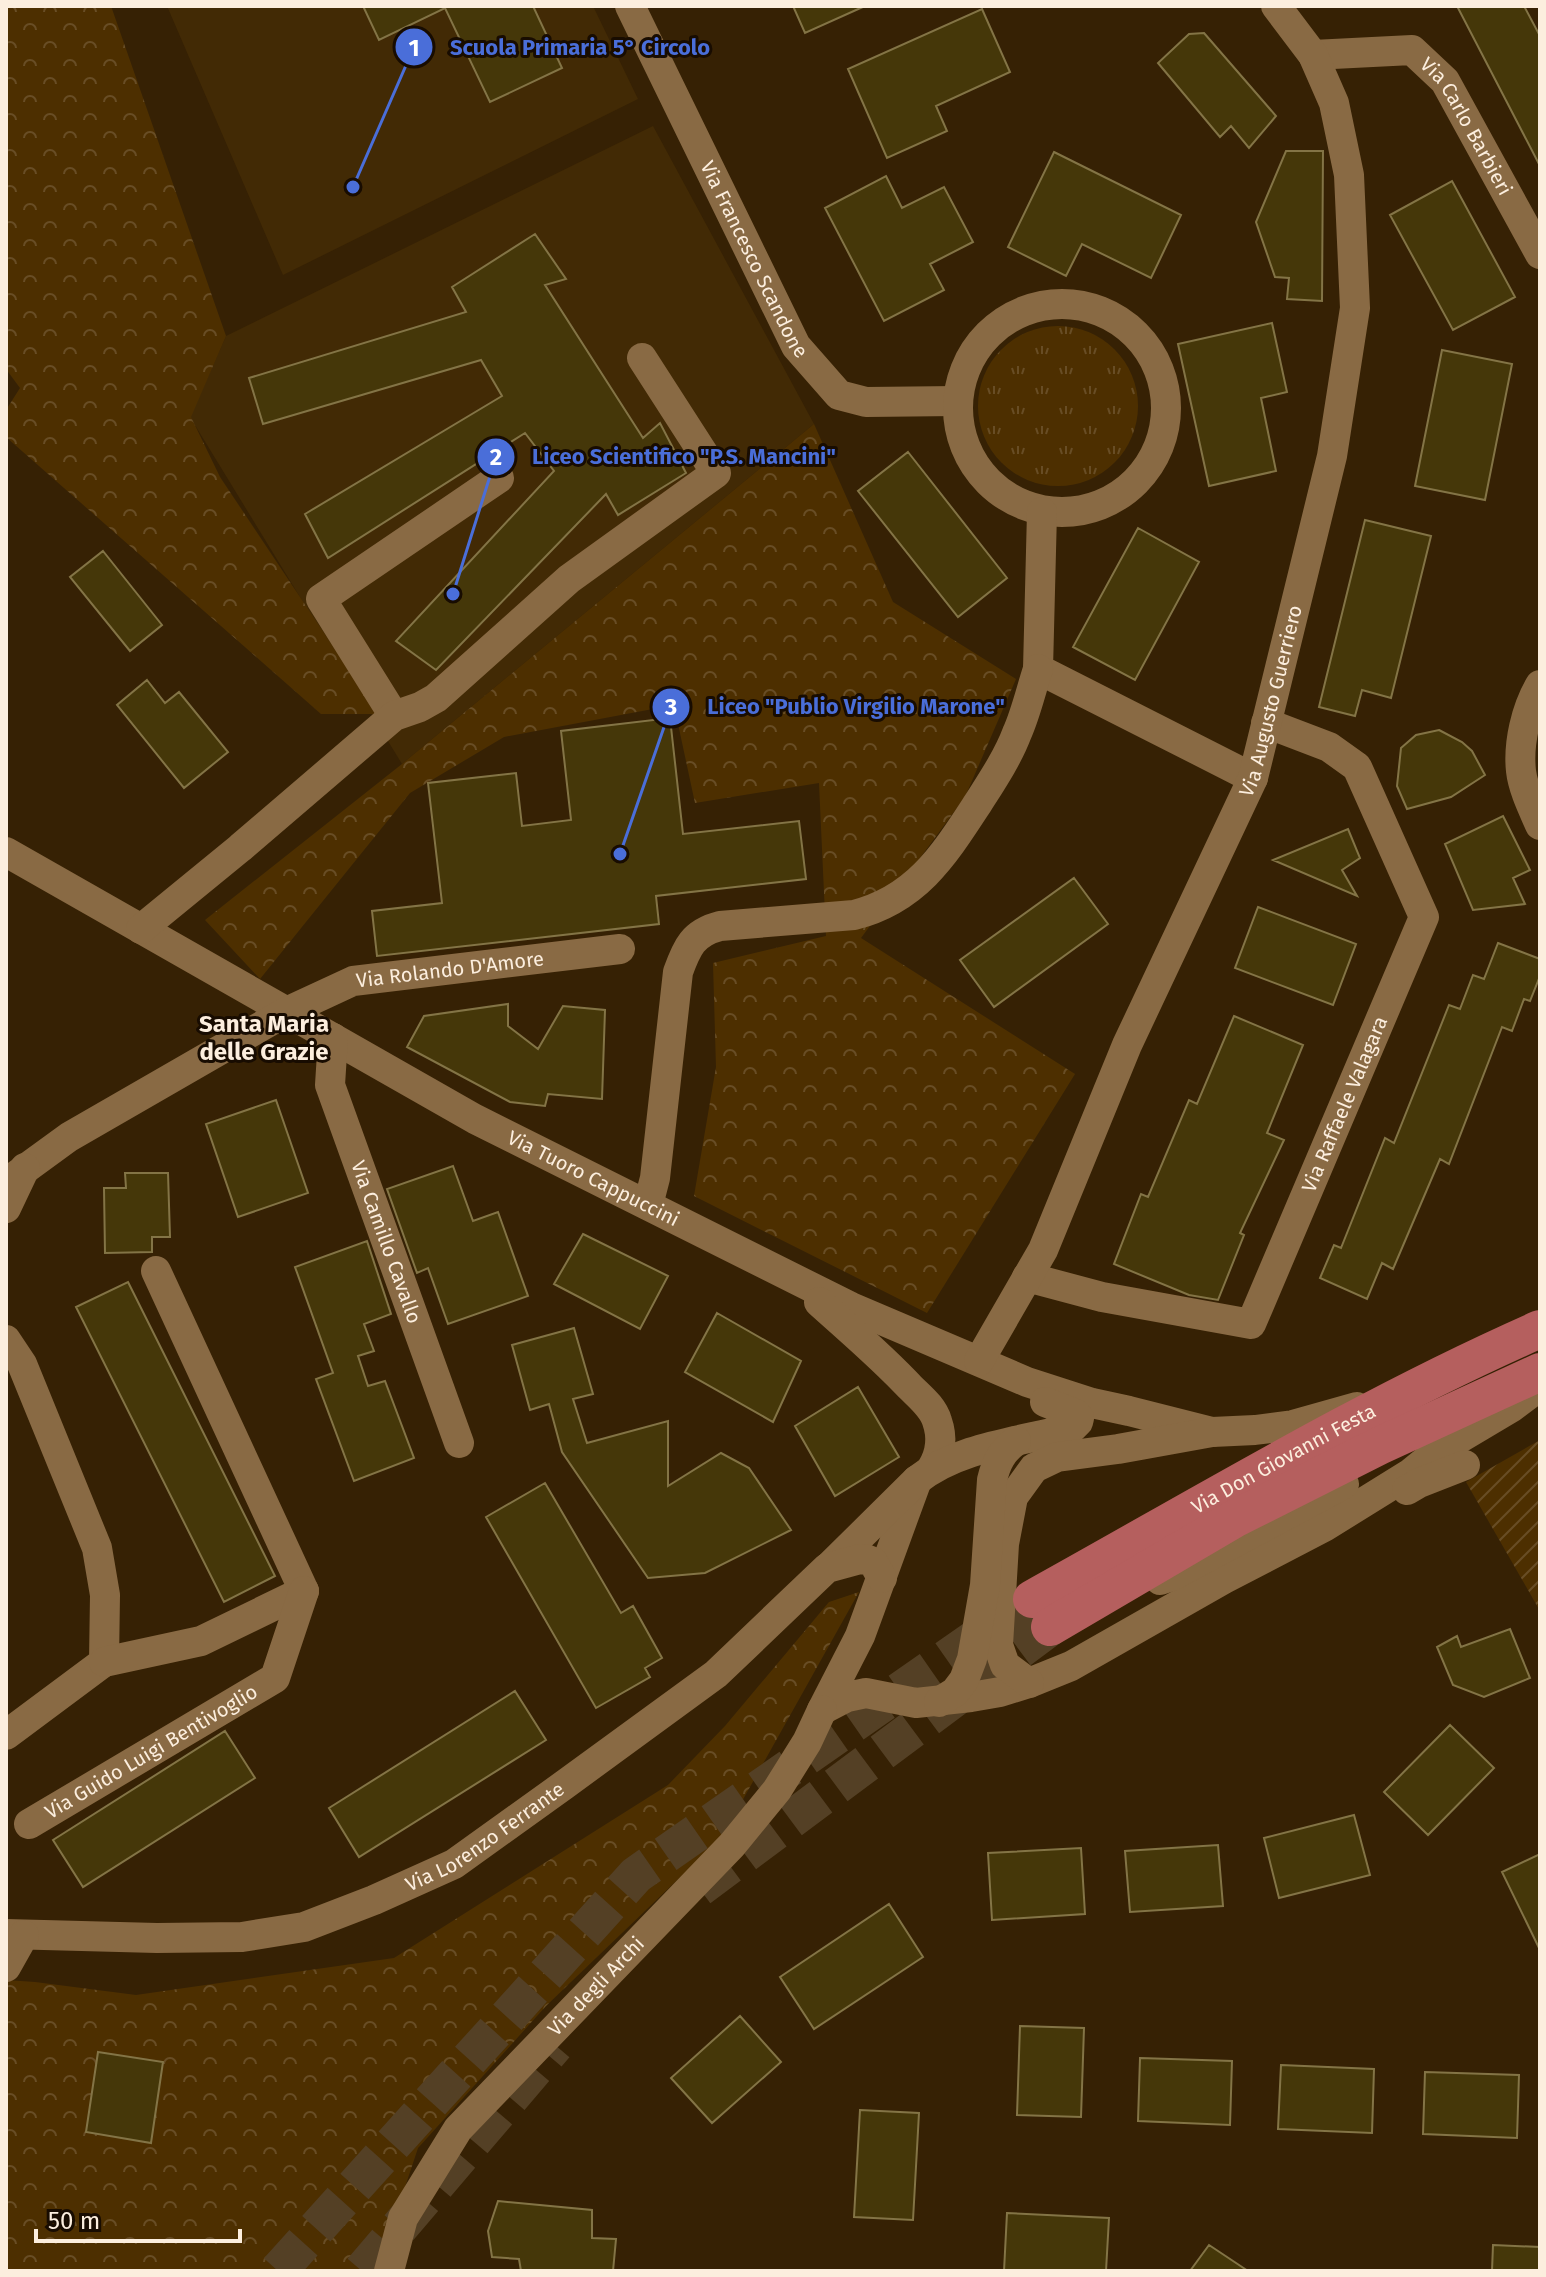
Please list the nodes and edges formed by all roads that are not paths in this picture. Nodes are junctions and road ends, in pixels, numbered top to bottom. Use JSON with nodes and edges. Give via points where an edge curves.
{"nodes":[{"id":1,"x":630,"y":6,"type":"edge"},
{"id":2,"x":1276,"y":6,"type":"edge"},
{"id":3,"x":1313,"y":55,"type":"junction"},
{"id":4,"x":1540,"y":254,"type":"edge"},
{"id":5,"x":642,"y":358,"type":"dead end"},
{"id":6,"x":957,"y":401,"type":"junction"},
{"id":7,"x":499,"y":478,"type":"dead end"},
{"id":8,"x":1042,"y":512,"type":"junction"},
{"id":9,"x":1038,"y":669,"type":"junction"},
{"id":10,"x":1540,"y":685,"type":"edge"},
{"id":11,"x":394,"y":716,"type":"junction"},
{"id":12,"x":1266,"y":723,"type":"junction"},
{"id":13,"x":1253,"y":778,"type":"junction"},
{"id":14,"x":1540,"y":825,"type":"edge"},
{"id":15,"x":6,"y":852,"type":"edge"},
{"id":16,"x":141,"y":929,"type":"junction"},
{"id":17,"x":620,"y":949,"type":"dead end"},
{"id":18,"x":286,"y":1012,"type":"junction"},
{"id":19,"x":333,"y":1038,"type":"junction"},
{"id":20,"x":15,"y":1176,"type":"edge"},
{"id":21,"x":648,"y":1205,"type":"junction"},
{"id":22,"x":6,"y":1208,"type":"edge"},
{"id":23,"x":156,"y":1271,"type":"dead end"},
{"id":24,"x":792,"y":1277,"type":"junction"},
{"id":25,"x":1027,"y":1277,"type":"junction"},
{"id":26,"x":6,"y":1312,"type":"edge"},
{"id":27,"x":1540,"y":1329,"type":"edge"},
{"id":28,"x":14,"y":1352,"type":"edge"},
{"id":29,"x":979,"y":1361,"type":"junction"},
{"id":30,"x":1540,"y":1372,"type":"edge"},
{"id":31,"x":1027,"y":1382,"type":"junction"},
{"id":32,"x":1540,"y":1386,"type":"edge"},
{"id":33,"x":1394,"y":1399,"type":"junction"},
{"id":34,"x":1212,"y":1432,"type":"junction"},
{"id":35,"x":1016,"y":1441,"type":"junction"},
{"id":36,"x":459,"y":1443,"type":"dead end"},
{"id":37,"x":1438,"y":1451,"type":"junction"},
{"id":38,"x":1465,"y":1465,"type":"dead end"},
{"id":39,"x":925,"y":1474,"type":"junction"},
{"id":40,"x":1258,"y":1561,"type":"junction"},
{"id":41,"x":827,"y":1568,"type":"junction"},
{"id":42,"x":882,"y":1578,"type":"junction"},
{"id":43,"x":304,"y":1591,"type":"junction"},
{"id":44,"x":1097,"y":1599,"type":"junction"},
{"id":45,"x":860,"y":1636,"type":"junction"},
{"id":46,"x":104,"y":1662,"type":"junction"},
{"id":47,"x":1029,"y":1683,"type":"junction"},
{"id":48,"x":888,"y":1696,"type":"junction"},
{"id":49,"x":939,"y":1702,"type":"junction"},
{"id":50,"x":822,"y":1710,"type":"junction"},
{"id":51,"x":6,"y":1735,"type":"edge"},
{"id":52,"x":29,"y":1824,"type":"dead end"},
{"id":53,"x":15,"y":1935,"type":"edge"},
{"id":54,"x":6,"y":1967,"type":"edge"},
{"id":55,"x":389,"y":2271,"type":"edge"}],
"edges":[{"from":1,"to":6,"type":"street","name":"Via Francesco Scandone","via":[[804,357],[839,395],[866,402]]},
{"from":2,"to":3,"type":"street","name":"Via Augusto Guerriero"},
{"from":3,"to":4,"type":"street","name":"Via Carlo Barbieri","via":[[1412,50],[1445,81]]},
{"from":3,"to":12,"type":"street","name":"Via Augusto Guerriero","via":[[1334,103],[1349,175],[1355,308],[1332,456]]},
{"from":5,"to":11,"type":"street","via":[[716,473],[569,579],[436,698]]},
{"from":6,"to":8,"type":"street","via":[[960,432],[971,460],[989,484],[1014,502]]},
{"from":6,"to":8,"type":"street","via":[[965,366],[985,336],[1014,314],[1049,303],[1084,305],[1118,319],[1145,343],[1162,375],[1167,411],[1160,447],[1141,478],[1113,500],[1079,512]]},
{"from":7,"to":11,"type":"street","via":[[321,599]]},
{"from":8,"to":9,"type":"street"},
{"from":9,"to":13,"type":"street"},
{"from":9,"to":21,"type":"street","via":[[1017,735],[986,790],[929,872],[902,894],[854,915],[720,926],[695,937],[678,972]]},
{"from":10,"to":14,"type":"street","via":[[1522,737],[1521,772]]},
{"from":11,"to":16,"type":"street"},
{"from":12,"to":13,"type":"street","name":"Via Augusto Guerriero"},
{"from":12,"to":25,"type":"street","name":"Via Raffaele Valagara","via":[[1329,747],[1357,767],[1424,917],[1251,1324],[1102,1297]]},
{"from":13,"to":25,"type":"street","name":"Via Augusto Guerriero","via":[[1127,1045],[1043,1250]]},
{"from":15,"to":16,"type":"street","name":"Via Tuoro Cappuccini"},
{"from":16,"to":18,"type":"street","name":"Via Tuoro Cappuccini"},
{"from":17,"to":18,"type":"street","name":"Via Rolando D'Amore","via":[[353,981]]},
{"from":18,"to":19,"type":"street","name":"Via Tuoro Cappuccini"},
{"from":18,"to":20,"type":"street","name":"Via Rolando D'Amore","via":[[69,1137]]},
{"from":19,"to":21,"type":"street","name":"Via Tuoro Cappuccini","via":[[475,1119]]},
{"from":19,"to":36,"type":"street","name":"Via Camillo Cavallo","via":[[330,1085]]},
{"from":20,"to":22,"type":"street"},
{"from":21,"to":24,"type":"street","name":"Via Tuoro Cappuccini"},
{"from":23,"to":43,"type":"street"},
{"from":24,"to":29,"type":"street","name":"Via Tuoro Cappuccini"},
{"from":24,"to":39,"type":"street","name":"Via degli Archi","via":[[933,1411],[940,1456]]},
{"from":25,"to":29,"type":"street","name":"Via Augusto Guerriero"},
{"from":26,"to":28,"type":"street"},
{"from":27,"to":33,"type":"main road","name":"Via Don Giovanni Festa"},
{"from":28,"to":46,"type":"street","via":[[97,1548],[105,1595]]},
{"from":29,"to":31,"type":"street","name":"Via Tuoro Cappuccini"},
{"from":30,"to":44,"type":"main road","name":"Via Don Giovanni Festa","via":[[1234,1519]]},
{"from":31,"to":34,"type":"street","name":"Via Tuoro Cappuccini"},
{"from":31,"to":35,"type":"street","via":[[1045,1402],[1079,1418],[1072,1428]]},
{"from":32,"to":37,"type":"street"},
{"from":33,"to":34,"type":"street","via":[[1293,1425]]},
{"from":33,"to":44,"type":"main road","name":"Via Don Giovanni Festa","via":[[1041,1613]]},
{"from":34,"to":47,"type":"street","via":[[1057,1457],[1034,1468],[1022,1482],[1013,1497],[1004,1544],[998,1645],[1005,1665]]},
{"from":35,"to":39,"type":"street","via":[[968,1453]]},
{"from":35,"to":49,"type":"street","via":[[1003,1453],[992,1480],[985,1585],[972,1659],[955,1692]]},
{"from":37,"to":40,"type":"street","via":[[1349,1511]]},
{"from":37,"to":44,"type":"street","via":[[1395,1456],[1172,1576]]},
{"from":38,"to":40,"type":"street","via":[[1419,1483],[1328,1538]]},
{"from":39,"to":41,"type":"street","name":"Via Lorenzo Ferrante"},
{"from":39,"to":42,"type":"street","name":"Via degli Archi"},
{"from":40,"to":47,"type":"street","via":[[1071,1666]]},
{"from":41,"to":42,"type":"street","via":[[868,1560]]},
{"from":41,"to":53,"type":"street","name":"Via Lorenzo Ferrante","via":[[716,1674],[454,1864],[304,1927],[242,1937]]},
{"from":42,"to":45,"type":"street","name":"Via degli Archi"},
{"from":43,"to":46,"type":"street","via":[[201,1641]]},
{"from":43,"to":52,"type":"street","name":"Via Guido Luigi Bentivoglio","via":[[275,1678]]},
{"from":45,"to":48,"type":"street","via":[[868,1675]]},
{"from":45,"to":50,"type":"street","name":"Via degli Archi"},
{"from":46,"to":51,"type":"street"},
{"from":47,"to":49,"type":"street"},
{"from":48,"to":49,"type":"street"},
{"from":48,"to":50,"type":"street","via":[[847,1697]]},
{"from":50,"to":55,"type":"street","name":"Via degli Archi","via":[[777,1790],[732,1845],[458,2129],[403,2218]]},
{"from":53,"to":54,"type":"street"}]}
